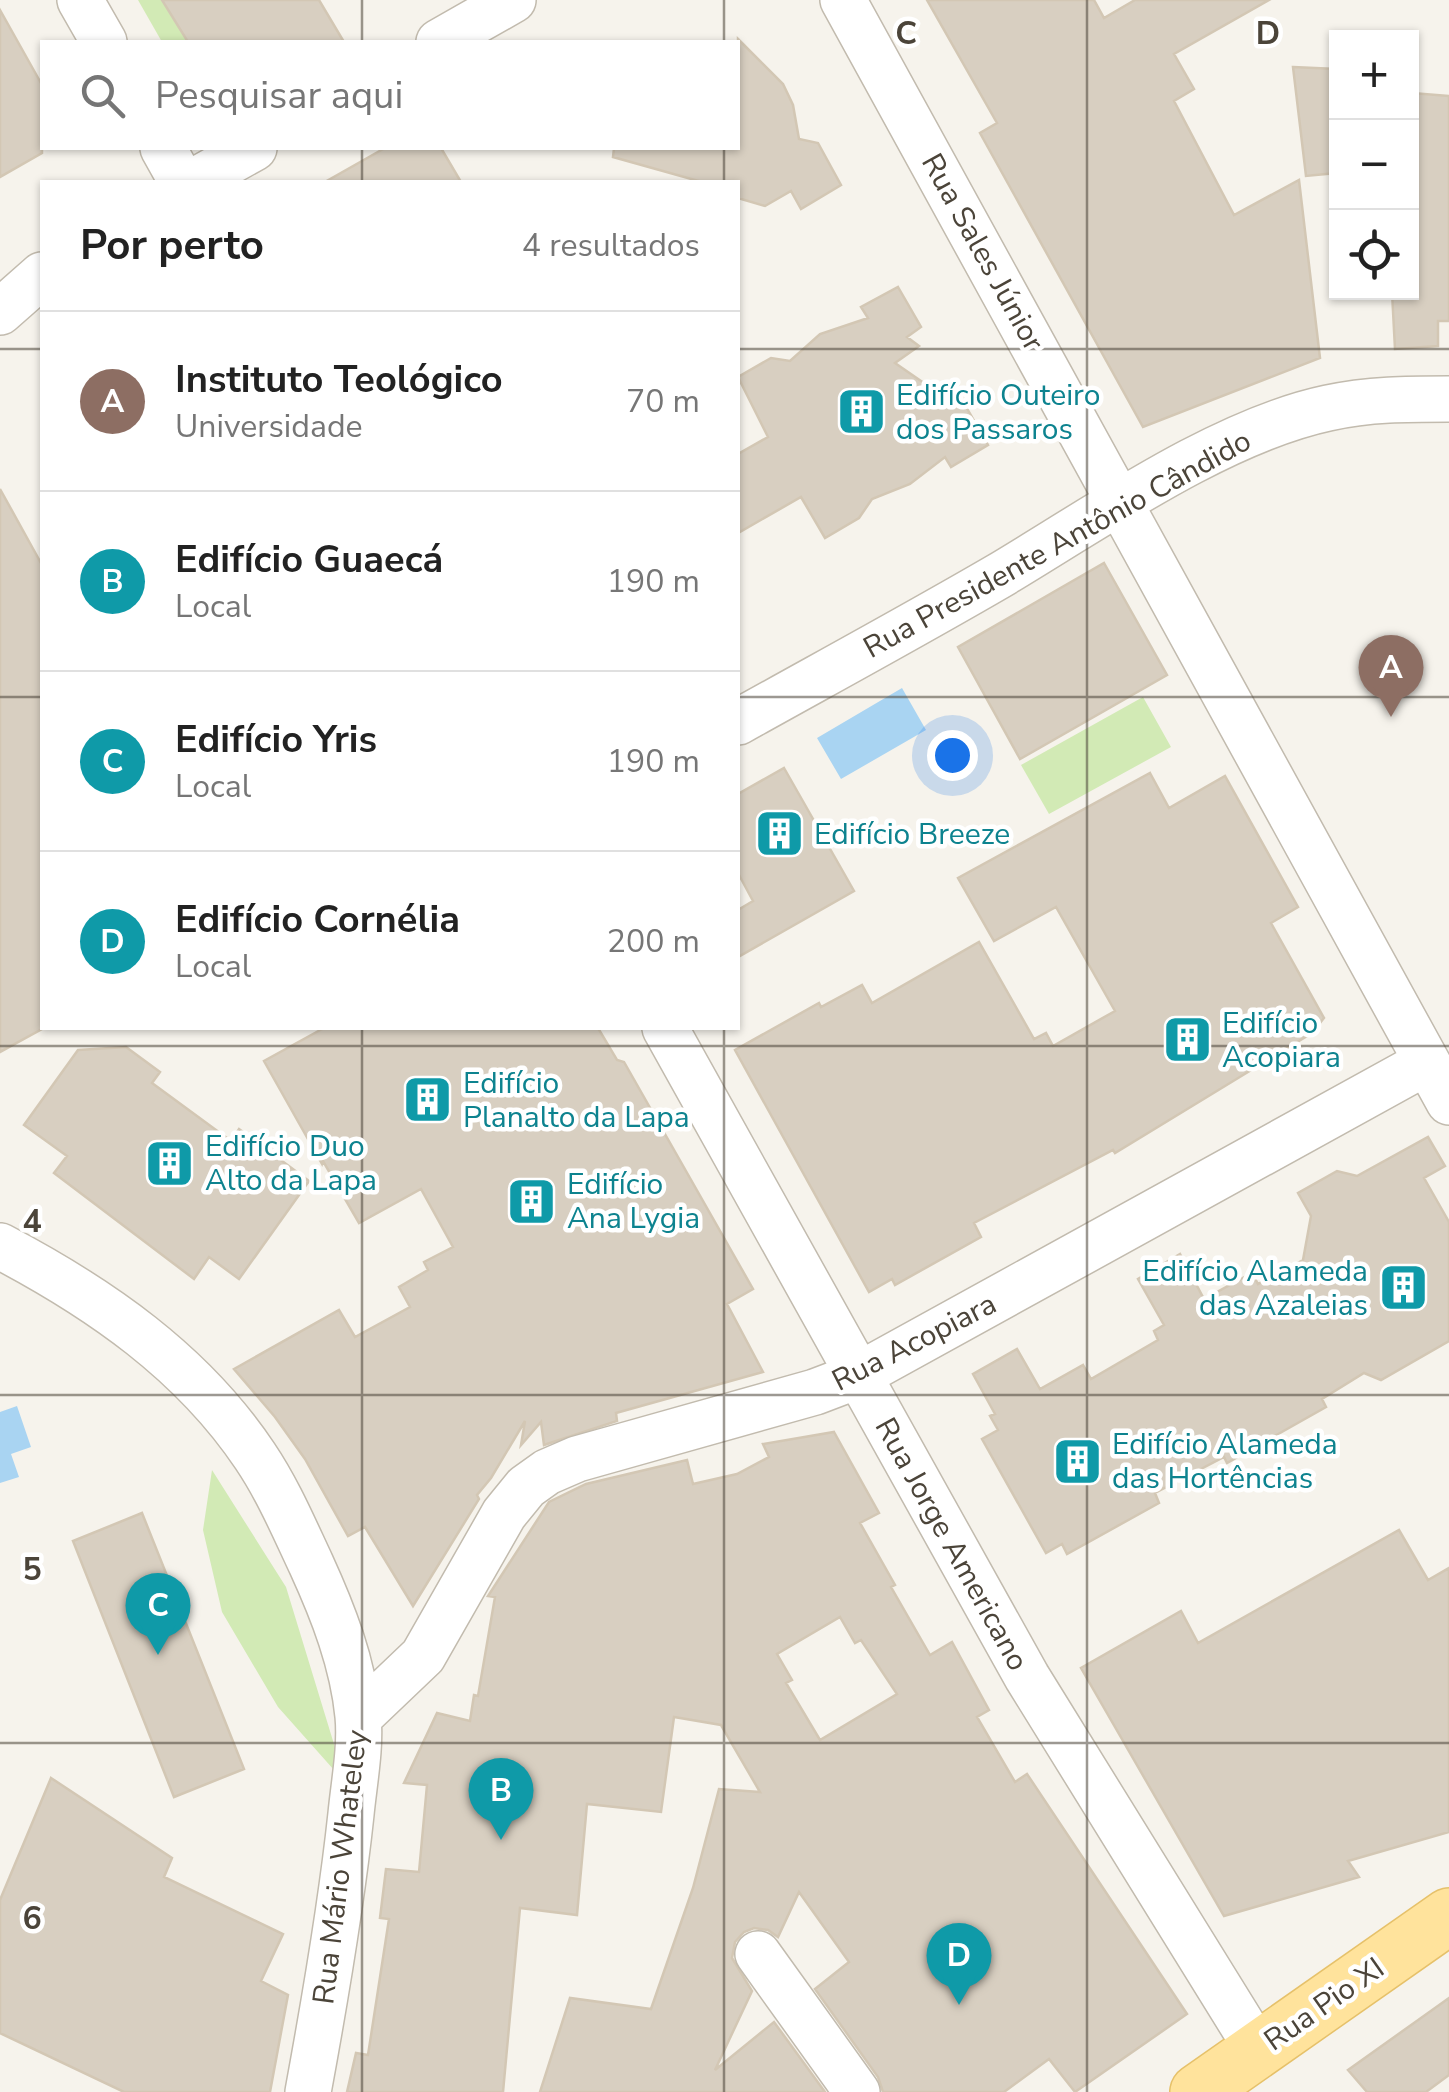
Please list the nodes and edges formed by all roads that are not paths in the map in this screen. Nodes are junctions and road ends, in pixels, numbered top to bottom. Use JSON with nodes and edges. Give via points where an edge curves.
{"nodes":[{"id":1,"x":80,"y":0,"type":"edge"},
{"id":2,"x":513,"y":0,"type":"edge"},
{"id":3,"x":844,"y":0,"type":"edge"},
{"id":4,"x":103,"y":40,"type":"edge"},
{"id":5,"x":443,"y":40,"type":"edge"},
{"id":6,"x":163,"y":150,"type":"edge"},
{"id":7,"x":250,"y":150,"type":"edge"},
{"id":8,"x":181,"y":180,"type":"edge"},
{"id":9,"x":197,"y":180,"type":"edge"},
{"id":10,"x":40,"y":276,"type":"edge"},
{"id":11,"x":0,"y":312,"type":"edge"},
{"id":12,"x":1449,"y":399,"type":"edge"},
{"id":13,"x":1122,"y":504,"type":"junction"},
{"id":14,"x":740,"y":721,"type":"edge"},
{"id":15,"x":665,"y":1030,"type":"edge"},
{"id":16,"x":1427,"y":1062,"type":"junction"},
{"id":17,"x":1449,"y":1102,"type":"edge"},
{"id":18,"x":0,"y":1246,"type":"edge"},
{"id":19,"x":858,"y":1376,"type":"junction"},
{"id":20,"x":359,"y":1717,"type":"junction"},
{"id":21,"x":1449,"y":1916,"type":"edge"},
{"id":22,"x":758,"y":1954,"type":"dead end"},
{"id":23,"x":1258,"y":2050,"type":"junction"},
{"id":24,"x":308,"y":2092,"type":"edge"},
{"id":25,"x":857,"y":2092,"type":"edge"},
{"id":26,"x":1198,"y":2092,"type":"edge"}],
"edges":[{"from":1,"to":4,"type":"street"},
{"from":2,"to":5,"type":"street"},
{"from":3,"to":13,"type":"street","name":"Rua Sales Júnior"},
{"from":6,"to":8,"type":"street"},
{"from":7,"to":9,"type":"street"},
{"from":10,"to":11,"type":"street"},
{"from":12,"to":13,"type":"street","name":"Rua Presidente Antônio Cândido","via":[[1379,399],[1277,422]]},
{"from":13,"to":14,"type":"street","name":"Rua Presidente Antônio Cândido"},
{"from":13,"to":16,"type":"street","name":"Rua Sales Júnior"},
{"from":15,"to":19,"type":"street","name":"Rua Jorge Americano"},
{"from":16,"to":17,"type":"street"},
{"from":16,"to":19,"type":"street","name":"Rua Acopiara"},
{"from":18,"to":20,"type":"street","name":"Rua Mário Whateley","via":[[107,1308],[218,1406],[256,1457],[324,1594],[343,1642]]},
{"from":19,"to":20,"type":"street","name":"Rua Acopiara","via":[[547,1472],[504,1514],[423,1656]]},
{"from":19,"to":23,"type":"street","name":"Rua Jorge Americano","via":[[1027,1677]]},
{"from":20,"to":24,"type":"street","name":"Rua Mário Whateley","via":[[343,1890]]},
{"from":21,"to":23,"type":"main road","name":"Rua Pio XI"},
{"from":22,"to":25,"type":"street"},
{"from":23,"to":26,"type":"main road","name":"Rua Pio XI"}]}
